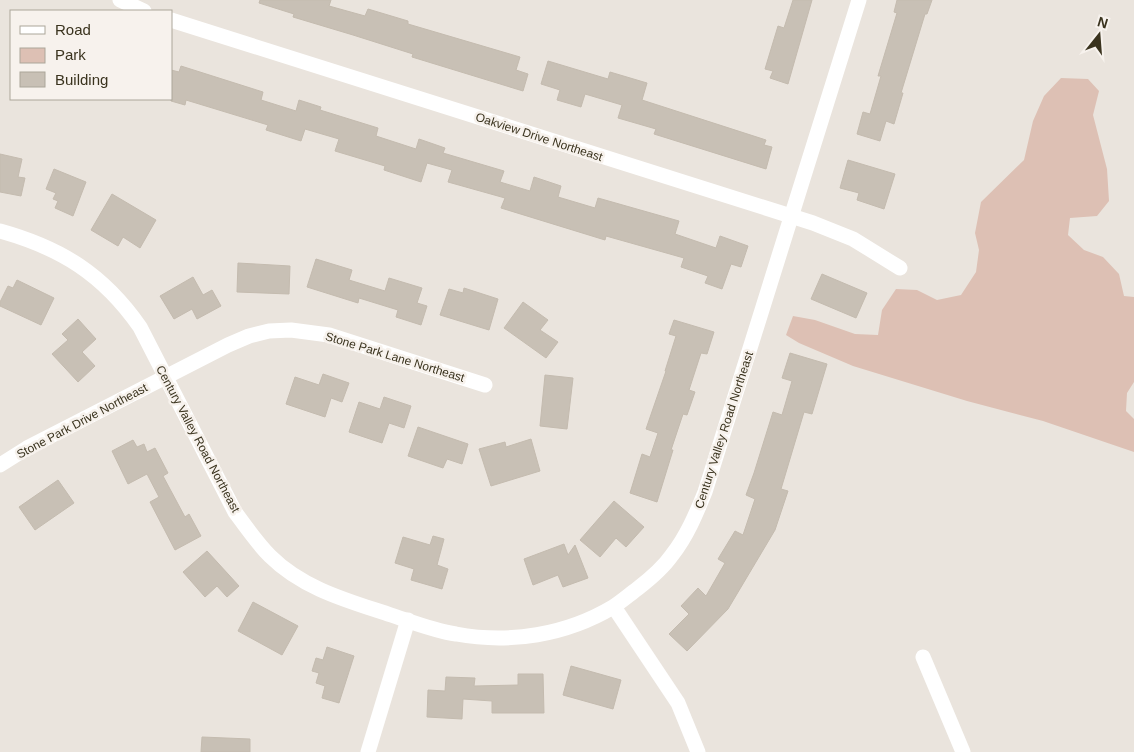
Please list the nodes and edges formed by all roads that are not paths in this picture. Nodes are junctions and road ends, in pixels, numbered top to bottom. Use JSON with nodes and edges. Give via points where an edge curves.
{"nodes":[{"id":1,"x":120,"y":0,"type":"edge"},
{"id":2,"x":858,"y":0,"type":"edge"},
{"id":3,"x":142,"y":10,"type":"edge"},
{"id":4,"x":172,"y":20,"type":"edge"},
{"id":5,"x":792,"y":217,"type":"junction"},
{"id":6,"x":0,"y":231,"type":"edge"},
{"id":7,"x":900,"y":268,"type":"dead end"},
{"id":8,"x":166,"y":377,"type":"junction"},
{"id":9,"x":485,"y":385,"type":"dead end"},
{"id":10,"x":0,"y":465,"type":"edge"},
{"id":11,"x":614,"y":606,"type":"junction"},
{"id":12,"x":408,"y":620,"type":"junction"},
{"id":13,"x":923,"y":657,"type":"dead end"},
{"id":14,"x":368,"y":752,"type":"edge"},
{"id":15,"x":698,"y":752,"type":"edge"},
{"id":16,"x":962,"y":752,"type":"edge"}],
"edges":[{"from":1,"to":3,"type":"street"},
{"from":2,"to":5,"type":"street","name":"Century Valley Road Northeast"},
{"from":4,"to":5,"type":"street","name":"Oakview Drive Northeast"},
{"from":5,"to":7,"type":"street","name":"Oakview Drive Northeast","via":[[845,235]]},
{"from":5,"to":11,"type":"street","name":"Century Valley Road Northeast","via":[[696,515],[671,557],[654,576]]},
{"from":6,"to":8,"type":"street","name":"Century Valley Road Northeast","via":[[46,247],[90,272],[127,309]]},
{"from":8,"to":9,"type":"street","name":"Stone Park Lane Northeast","via":[[250,336],[291,330],[329,335]]},
{"from":8,"to":10,"type":"street","name":"Stone Park Drive Northeast","via":[[26,448]]},
{"from":8,"to":12,"type":"street","name":"Century Valley Road Northeast","via":[[235,512],[271,556],[306,582],[333,596]]},
{"from":11,"to":12,"type":"street","name":"Century Valley Road Northeast","via":[[583,623],[560,630],[508,638],[455,634]]},
{"from":11,"to":15,"type":"street","via":[[678,703]]},
{"from":12,"to":14,"type":"street"},
{"from":13,"to":16,"type":"street"}]}
